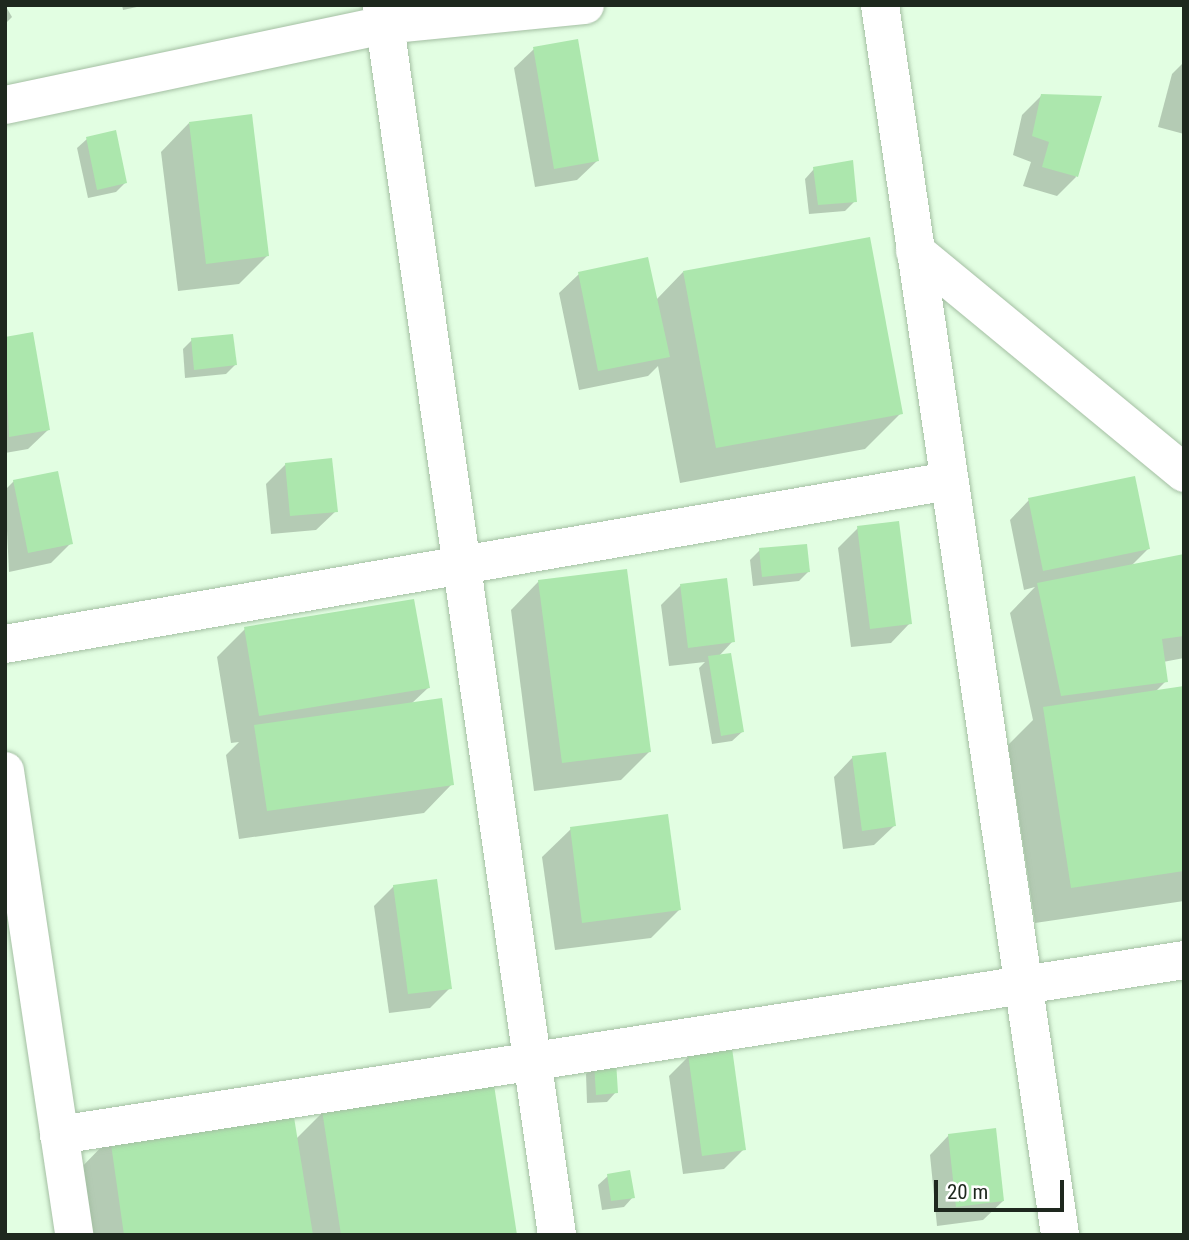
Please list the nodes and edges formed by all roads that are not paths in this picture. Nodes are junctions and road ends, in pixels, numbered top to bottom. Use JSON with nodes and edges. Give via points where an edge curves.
{"nodes":[{"id":1,"x":585,"y":5,"type":"edge"},
{"id":2,"x":880,"y":5,"type":"edge"},
{"id":3,"x":383,"y":15,"type":"edge"},
{"id":4,"x":5,"y":105,"type":"edge"},
{"id":5,"x":915,"y":251,"type":"junction"},
{"id":6,"x":1184,"y":473,"type":"edge"},
{"id":7,"x":949,"y":481,"type":"junction"},
{"id":8,"x":462,"y":565,"type":"junction"},
{"id":9,"x":5,"y":644,"type":"edge"},
{"id":10,"x":5,"y":771,"type":"edge"},
{"id":11,"x":1184,"y":960,"type":"edge"},
{"id":12,"x":1023,"y":985,"type":"junction"},
{"id":13,"x":532,"y":1058,"type":"junction"},
{"id":14,"x":59,"y":1135,"type":"junction"},
{"id":15,"x":74,"y":1235,"type":"edge"},
{"id":16,"x":557,"y":1235,"type":"edge"},
{"id":17,"x":1060,"y":1235,"type":"edge"}],
"edges":[{"from":1,"to":3,"type":"street"},
{"from":2,"to":5,"type":"street"},
{"from":3,"to":4,"type":"street"},
{"from":3,"to":8,"type":"street"},
{"from":5,"to":6,"type":"street"},
{"from":5,"to":7,"type":"street"},
{"from":7,"to":8,"type":"street"},
{"from":7,"to":12,"type":"street"},
{"from":8,"to":9,"type":"street"},
{"from":8,"to":13,"type":"street"},
{"from":10,"to":14,"type":"street"},
{"from":11,"to":12,"type":"street"},
{"from":12,"to":13,"type":"street"},
{"from":12,"to":17,"type":"street"},
{"from":13,"to":14,"type":"street"},
{"from":13,"to":16,"type":"street"},
{"from":14,"to":15,"type":"street"}]}
